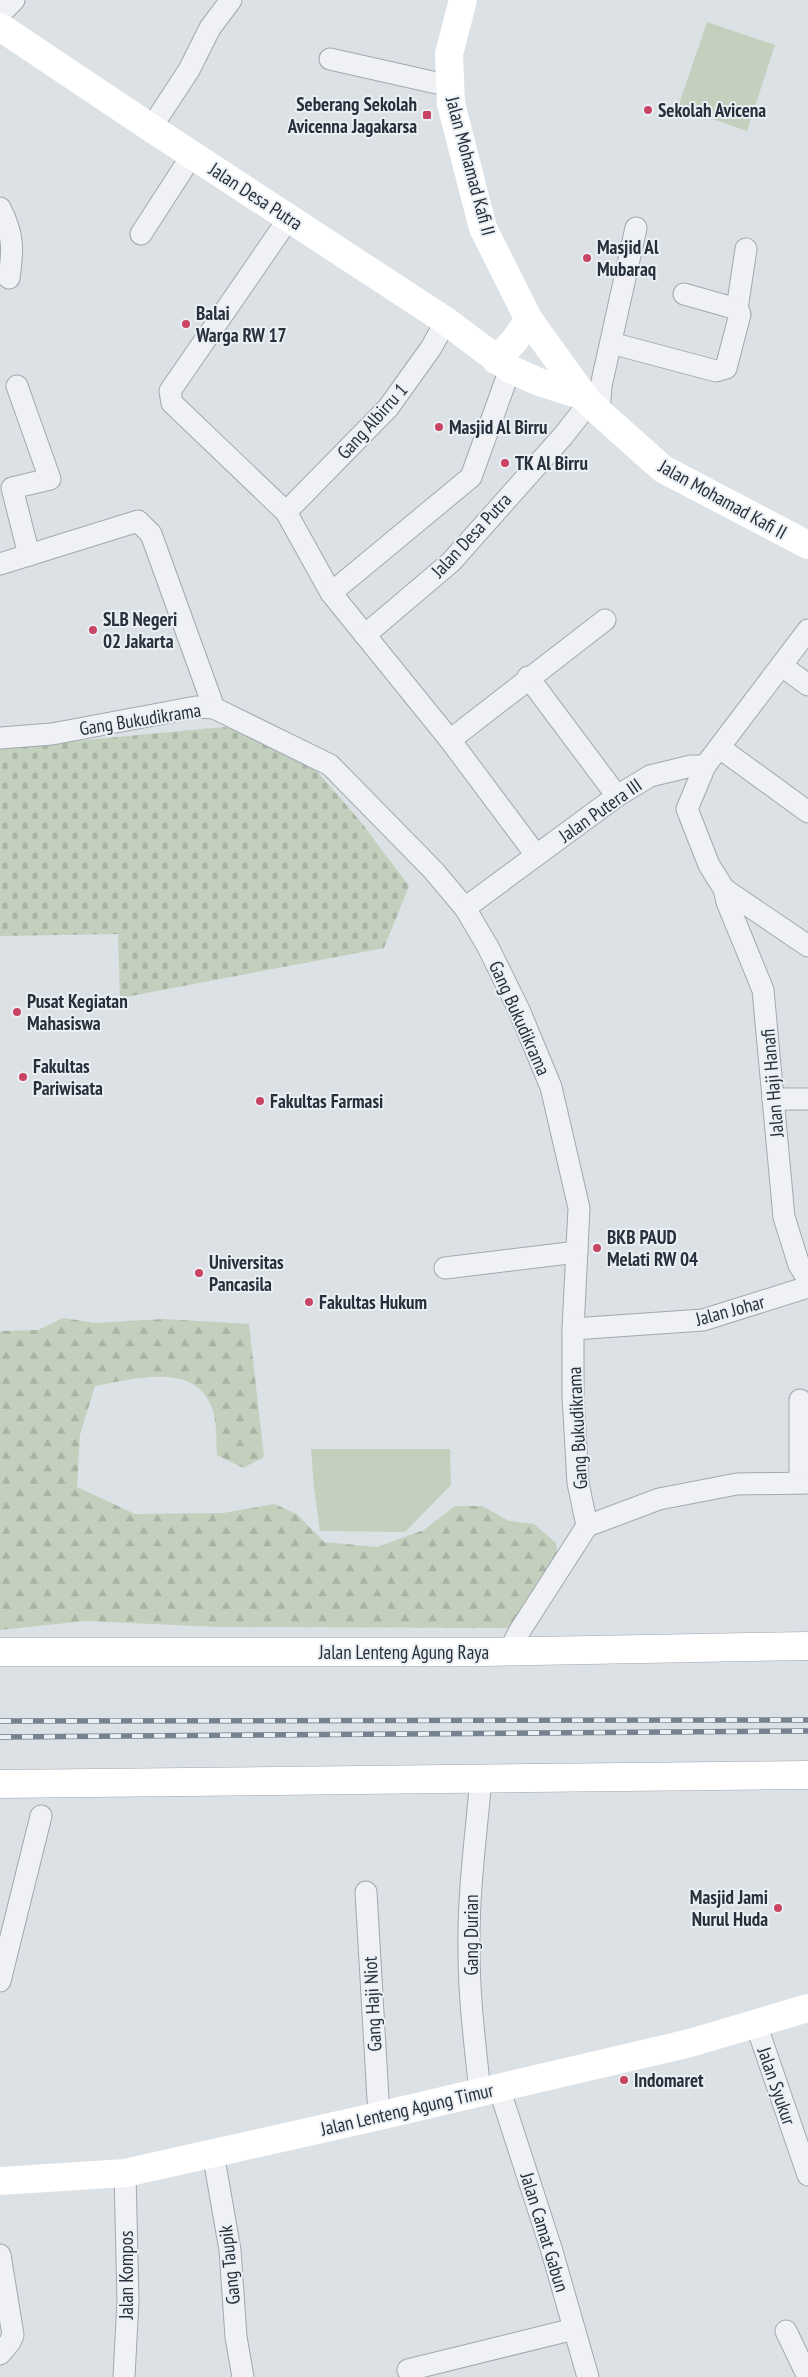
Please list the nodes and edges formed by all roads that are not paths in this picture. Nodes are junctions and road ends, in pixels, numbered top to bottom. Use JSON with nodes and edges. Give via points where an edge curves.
{"nodes":[{"id":1,"x":14,"y":0,"type":"edge"},
{"id":2,"x":231,"y":0,"type":"edge"},
{"id":3,"x":463,"y":0,"type":"edge"},
{"id":4,"x":1,"y":24,"type":"edge"},
{"id":5,"x":330,"y":60,"type":"dead end"},
{"id":6,"x":450,"y":86,"type":"junction"},
{"id":7,"x":151,"y":128,"type":"junction"},
{"id":8,"x":192,"y":155,"type":"junction"},
{"id":9,"x":0,"y":208,"type":"edge"},
{"id":10,"x":289,"y":218,"type":"junction"},
{"id":11,"x":636,"y":228,"type":"dead end"},
{"id":12,"x":141,"y":234,"type":"dead end"},
{"id":13,"x":746,"y":248,"type":"dead end"},
{"id":14,"x":9,"y":278,"type":"dead end"},
{"id":15,"x":684,"y":294,"type":"dead end"},
{"id":16,"x":737,"y":309,"type":"junction"},
{"id":17,"x":446,"y":320,"type":"junction"},
{"id":18,"x":534,"y":327,"type":"junction"},
{"id":19,"x":611,"y":343,"type":"junction"},
{"id":20,"x":503,"y":364,"type":"junction"},
{"id":21,"x":17,"y":386,"type":"dead end"},
{"id":22,"x":590,"y":405,"type":"junction"},
{"id":23,"x":286,"y":512,"type":"junction"},
{"id":24,"x":808,"y":544,"type":"edge"},
{"id":25,"x":29,"y":554,"type":"junction"},
{"id":26,"x":0,"y":564,"type":"edge"},
{"id":27,"x":330,"y":593,"type":"junction"},
{"id":28,"x":605,"y":620,"type":"dead end"},
{"id":29,"x":808,"y":630,"type":"edge"},
{"id":30,"x":365,"y":635,"type":"junction"},
{"id":31,"x":782,"y":666,"type":"junction"},
{"id":32,"x":528,"y":677,"type":"junction"},
{"id":33,"x":808,"y":685,"type":"edge"},
{"id":34,"x":214,"y":708,"type":"junction"},
{"id":35,"x":0,"y":738,"type":"edge"},
{"id":36,"x":450,"y":740,"type":"junction"},
{"id":37,"x":720,"y":748,"type":"junction"},
{"id":38,"x":705,"y":766,"type":"junction"},
{"id":39,"x":617,"y":796,"type":"junction"},
{"id":40,"x":808,"y":812,"type":"edge"},
{"id":41,"x":536,"y":855,"type":"junction"},
{"id":42,"x":724,"y":889,"type":"junction"},
{"id":43,"x":472,"y":903,"type":"junction"},
{"id":44,"x":808,"y":946,"type":"edge"},
{"id":45,"x":773,"y":1099,"type":"junction"},
{"id":46,"x":808,"y":1099,"type":"edge"},
{"id":47,"x":577,"y":1252,"type":"junction"},
{"id":48,"x":445,"y":1268,"type":"dead end"},
{"id":49,"x":808,"y":1279,"type":"edge"},
{"id":50,"x":808,"y":1287,"type":"edge"},
{"id":51,"x":573,"y":1329,"type":"junction"},
{"id":52,"x":800,"y":1400,"type":"dead end"},
{"id":53,"x":804,"y":1483,"type":"edge"},
{"id":54,"x":587,"y":1526,"type":"junction"},
{"id":55,"x":808,"y":1646,"type":"edge"},
{"id":56,"x":0,"y":1652,"type":"edge"},
{"id":57,"x":509,"y":1652,"type":"junction"},
{"id":58,"x":808,"y":1775,"type":"edge"},
{"id":59,"x":481,"y":1778,"type":"junction"},
{"id":60,"x":43,"y":1782,"type":"junction"},
{"id":61,"x":0,"y":1784,"type":"edge"},
{"id":62,"x":0,"y":1794,"type":"edge"},
{"id":63,"x":41,"y":1816,"type":"dead end"},
{"id":64,"x":366,"y":1892,"type":"dead end"},
{"id":65,"x":0,"y":1981,"type":"edge"},
{"id":66,"x":808,"y":2008,"type":"edge"},
{"id":67,"x":756,"y":2024,"type":"junction"},
{"id":68,"x":489,"y":2090,"type":"junction"},
{"id":69,"x":379,"y":2116,"type":"junction"},
{"id":70,"x":213,"y":2153,"type":"junction"},
{"id":71,"x":125,"y":2173,"type":"junction"},
{"id":72,"x":808,"y":2176,"type":"edge"},
{"id":73,"x":0,"y":2182,"type":"edge"},
{"id":74,"x":0,"y":2255,"type":"edge"},
{"id":75,"x":573,"y":2326,"type":"junction"},
{"id":76,"x":786,"y":2331,"type":"dead end"},
{"id":77,"x":3,"y":2348,"type":"edge"},
{"id":78,"x":407,"y":2366,"type":"dead end"},
{"id":79,"x":124,"y":2377,"type":"edge"},
{"id":80,"x":243,"y":2377,"type":"edge"},
{"id":81,"x":588,"y":2377,"type":"edge"},
{"id":82,"x":808,"y":2377,"type":"edge"}],
"edges":[{"from":1,"to":4,"type":"street"},
{"from":2,"to":7,"type":"street","via":[[210,28],[189,70]]},
{"from":3,"to":6,"type":"main road","name":"Jalan Mohamad Kafi II","via":[[449,54]]},
{"from":4,"to":7,"type":"main road","name":"Jalan Desa Putra","via":[[32,50]]},
{"from":5,"to":6,"type":"street"},
{"from":6,"to":18,"type":"main road","name":"Jalan Mohamad Kafi II","via":[[451,104],[484,228]]},
{"from":7,"to":8,"type":"main road","name":"Jalan Desa Putra"},
{"from":8,"to":10,"type":"main road","name":"Jalan Desa Putra"},
{"from":8,"to":12,"type":"street"},
{"from":9,"to":14,"type":"street","via":[[13,249]]},
{"from":10,"to":17,"type":"main road","name":"Jalan Desa Putra"},
{"from":10,"to":23,"type":"street","via":[[170,391],[172,403]]},
{"from":11,"to":19,"type":"street"},
{"from":13,"to":16,"type":"street"},
{"from":15,"to":16,"type":"street"},
{"from":16,"to":19,"type":"street","via":[[740,320],[726,368],[721,371]]},
{"from":17,"to":20,"type":"main road","name":"Jalan Desa Putra"},
{"from":17,"to":23,"type":"street","name":"Gang Albirru 1","via":[[388,408]]},
{"from":18,"to":20,"type":"main road","via":[[526,352]]},
{"from":18,"to":22,"type":"main road","name":"Jalan Mohamad Kafi II"},
{"from":19,"to":22,"type":"street","via":[[601,386]]},
{"from":20,"to":22,"type":"main road","name":"Jalan Desa Putra"},
{"from":20,"to":27,"type":"street","name":"Jalan Desa Putra","via":[[471,477]]},
{"from":21,"to":25,"type":"street","via":[[50,479],[12,488]]},
{"from":22,"to":24,"type":"main road","name":"Jalan Mohamad Kafi II","via":[[663,469]]},
{"from":22,"to":30,"type":"street","name":"Jalan Desa Putra","via":[[450,562]]},
{"from":23,"to":27,"type":"street"},
{"from":25,"to":26,"type":"street"},
{"from":25,"to":34,"type":"street","via":[[138,521],[151,534]]},
{"from":27,"to":30,"type":"street"},
{"from":28,"to":32,"type":"street"},
{"from":29,"to":31,"type":"street"},
{"from":30,"to":36,"type":"street"},
{"from":31,"to":33,"type":"street"},
{"from":31,"to":37,"type":"street"},
{"from":32,"to":36,"type":"street"},
{"from":32,"to":39,"type":"street"},
{"from":34,"to":35,"type":"street","name":"Gang Bukudikrama","via":[[196,708],[52,734]]},
{"from":34,"to":43,"type":"street","name":"Gang Bukudikrama","via":[[330,765],[432,870]]},
{"from":36,"to":41,"type":"street"},
{"from":37,"to":38,"type":"street"},
{"from":37,"to":40,"type":"street"},
{"from":38,"to":39,"type":"street","name":"Jalan Putera III","via":[[690,766],[650,776]]},
{"from":38,"to":42,"type":"street","via":[[687,809],[709,865]]},
{"from":39,"to":41,"type":"street","name":"Jalan Putera III"},
{"from":41,"to":43,"type":"street","name":"Jalan Putera III"},
{"from":42,"to":44,"type":"street"},
{"from":42,"to":45,"type":"street","name":"Jalan Haji Hanafi","via":[[763,990]]},
{"from":43,"to":47,"type":"street","name":"Gang Bukudikrama","via":[[550,1086],[579,1208]]},
{"from":45,"to":46,"type":"street"},
{"from":45,"to":49,"type":"street","name":"Jalan Haji Hanafi","via":[[784,1217],[799,1265]]},
{"from":47,"to":48,"type":"street"},
{"from":47,"to":51,"type":"street","name":"Gang Bukudikrama"},
{"from":50,"to":51,"type":"street","name":"Jalan Johar","via":[[703,1320]]},
{"from":51,"to":54,"type":"street","name":"Gang Bukudikrama","via":[[578,1483]]},
{"from":52,"to":53,"type":"street"},
{"from":53,"to":54,"type":"street","via":[[736,1484],[659,1499]]},
{"from":54,"to":57,"type":"street"},
{"from":55,"to":57,"type":"main road","name":"Jalan Lenteng Agung Raya"},
{"from":56,"to":57,"type":"main road","name":"Jalan Lenteng Agung Raya"},
{"from":58,"to":59,"type":"main road"},
{"from":59,"to":60,"type":"main road"},
{"from":59,"to":68,"type":"street","name":"Gang Durian","via":[[468,1951],[472,2019]]},
{"from":60,"to":61,"type":"main road"},
{"from":60,"to":62,"type":"street","via":[[11,1794]]},
{"from":63,"to":65,"type":"street"},
{"from":64,"to":69,"type":"street","name":"Gang Haji Niot"},
{"from":66,"to":67,"type":"main road","name":"Jalan Lenteng Agung Timur"},
{"from":67,"to":68,"type":"main road","name":"Jalan Lenteng Agung Timur"},
{"from":67,"to":72,"type":"street","name":"Jalan Syukur"},
{"from":68,"to":69,"type":"main road","name":"Jalan Lenteng Agung Timur"},
{"from":68,"to":75,"type":"street","name":"Jalan Camat Gabun","via":[[551,2248]]},
{"from":69,"to":70,"type":"main road","name":"Jalan Lenteng Agung Timur"},
{"from":70,"to":71,"type":"main road","name":"Jalan Lenteng Agung Timur"},
{"from":70,"to":80,"type":"street","name":"Gang Taupik","via":[[230,2250]]},
{"from":71,"to":73,"type":"main road","name":"Jalan Lenteng Agung Timur"},
{"from":71,"to":79,"type":"street","name":"Jalan Kompos","via":[[128,2301]]},
{"from":74,"to":77,"type":"street","via":[[13,2335]]},
{"from":75,"to":78,"type":"street"},
{"from":75,"to":81,"type":"street","name":"Jalan Camat Gabun"},
{"from":76,"to":82,"type":"street"}]}
